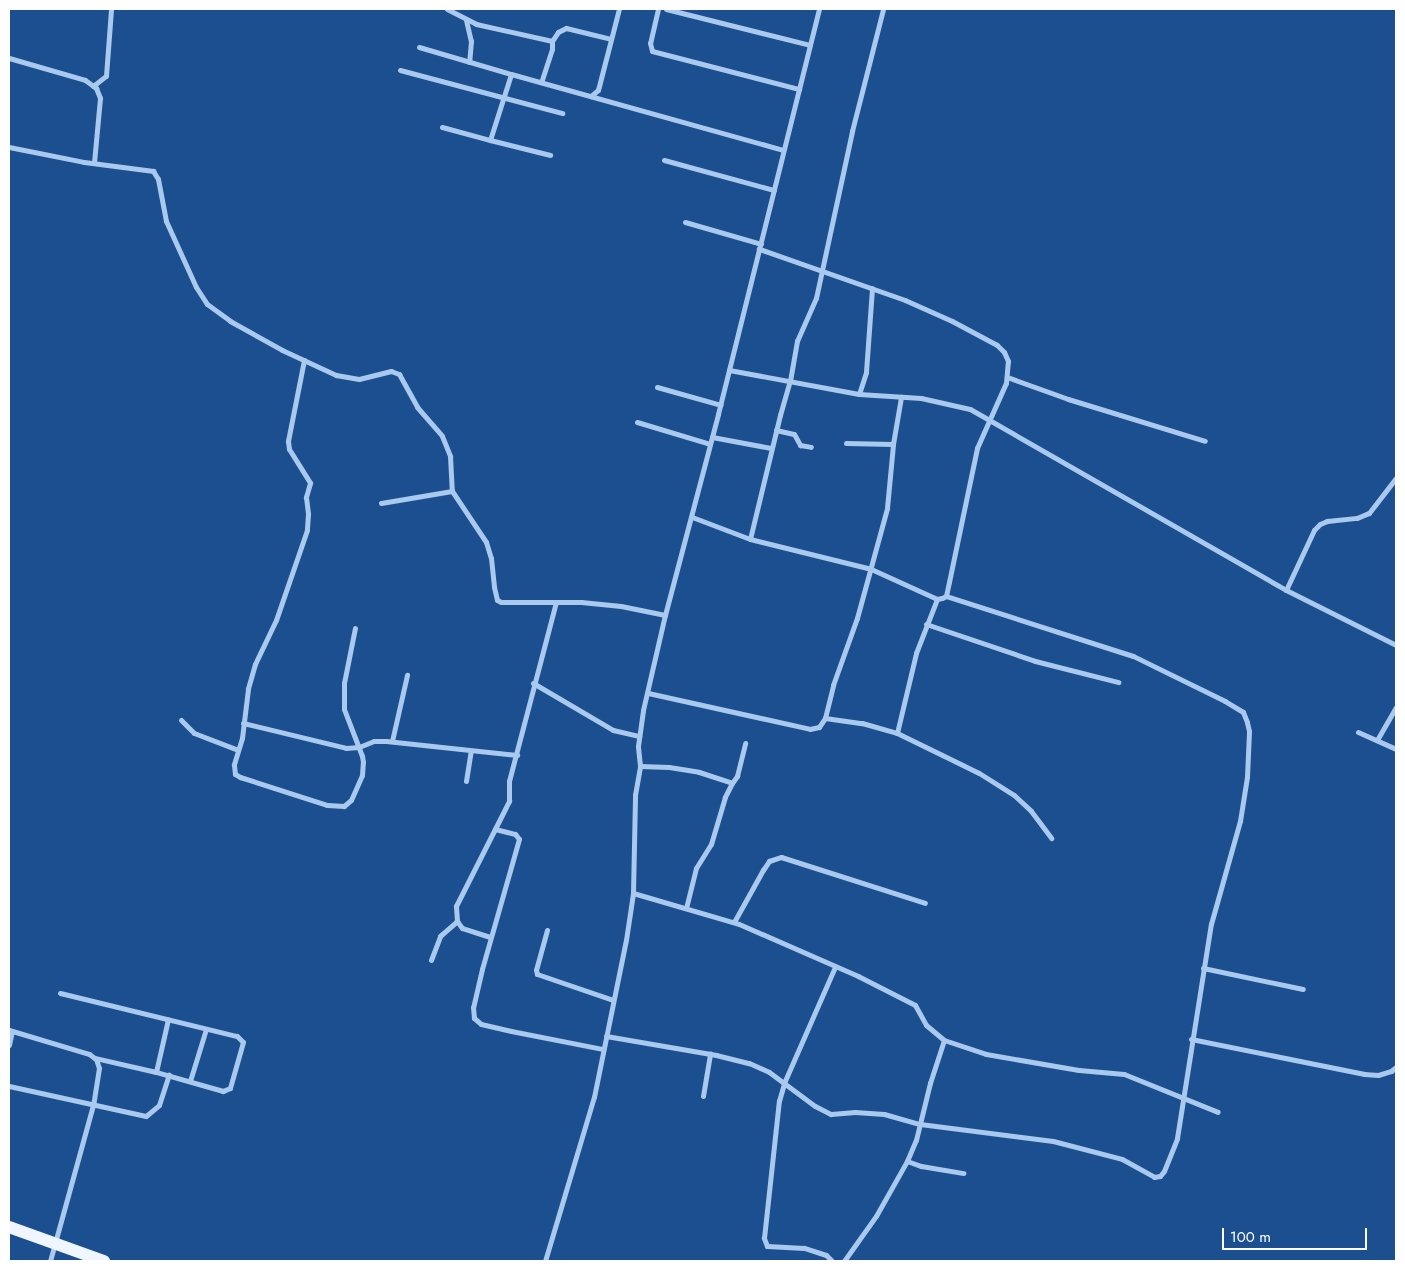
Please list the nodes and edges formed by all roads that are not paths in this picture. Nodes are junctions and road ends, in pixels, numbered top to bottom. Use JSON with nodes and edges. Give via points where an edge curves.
{"nodes":[{"id":1,"x":111,"y":9,"type":"edge"},
{"id":2,"x":447,"y":9,"type":"edge"},
{"id":3,"x":618,"y":9,"type":"edge"},
{"id":4,"x":658,"y":9,"type":"edge"},
{"id":5,"x":666,"y":9,"type":"edge"},
{"id":6,"x":819,"y":9,"type":"edge"},
{"id":7,"x":883,"y":9,"type":"edge"},
{"id":8,"x":466,"y":20,"type":"junction"},
{"id":9,"x":611,"y":39,"type":"junction"},
{"id":10,"x":552,"y":41,"type":"junction"},
{"id":11,"x":810,"y":45,"type":"junction"},
{"id":12,"x":419,"y":47,"type":"dead end"},
{"id":13,"x":9,"y":58,"type":"edge"},
{"id":14,"x":469,"y":62,"type":"junction"},
{"id":15,"x":400,"y":70,"type":"dead end"},
{"id":16,"x":511,"y":74,"type":"junction"},
{"id":17,"x":540,"y":82,"type":"junction"},
{"id":18,"x":93,"y":86,"type":"junction"},
{"id":19,"x":799,"y":89,"type":"junction"},
{"id":20,"x":591,"y":96,"type":"junction"},
{"id":21,"x":504,"y":98,"type":"junction"},
{"id":22,"x":562,"y":113,"type":"dead end"},
{"id":23,"x":442,"y":127,"type":"dead end"},
{"id":24,"x":490,"y":140,"type":"junction"},
{"id":25,"x":9,"y":147,"type":"edge"},
{"id":26,"x":783,"y":150,"type":"junction"},
{"id":27,"x":550,"y":155,"type":"dead end"},
{"id":28,"x":664,"y":160,"type":"dead end"},
{"id":29,"x":94,"y":163,"type":"junction"},
{"id":30,"x":774,"y":190,"type":"junction"},
{"id":31,"x":685,"y":222,"type":"dead end"},
{"id":32,"x":760,"y":246,"type":"junction"},
{"id":33,"x":822,"y":270,"type":"junction"},
{"id":34,"x":872,"y":288,"type":"junction"},
{"id":35,"x":304,"y":360,"type":"junction"},
{"id":36,"x":729,"y":370,"type":"junction"},
{"id":37,"x":1007,"y":377,"type":"junction"},
{"id":38,"x":790,"y":381,"type":"junction"},
{"id":39,"x":657,"y":387,"type":"dead end"},
{"id":40,"x":859,"y":394,"type":"junction"},
{"id":41,"x":901,"y":397,"type":"junction"},
{"id":42,"x":721,"y":405,"type":"junction"},
{"id":43,"x":991,"y":421,"type":"junction"},
{"id":44,"x":637,"y":422,"type":"dead end"},
{"id":45,"x":776,"y":430,"type":"junction"},
{"id":46,"x":712,"y":437,"type":"junction"},
{"id":47,"x":1205,"y":441,"type":"dead end"},
{"id":48,"x":846,"y":443,"type":"dead end"},
{"id":49,"x":710,"y":444,"type":"junction"},
{"id":50,"x":893,"y":444,"type":"junction"},
{"id":51,"x":811,"y":446,"type":"dead end"},
{"id":52,"x":771,"y":448,"type":"junction"},
{"id":53,"x":1396,"y":478,"type":"edge"},
{"id":54,"x":452,"y":491,"type":"junction"},
{"id":55,"x":380,"y":503,"type":"dead end"},
{"id":56,"x":692,"y":517,"type":"junction"},
{"id":57,"x":750,"y":539,"type":"junction"},
{"id":58,"x":871,"y":570,"type":"junction"},
{"id":59,"x":1286,"y":590,"type":"junction"},
{"id":60,"x":946,"y":596,"type":"junction"},
{"id":61,"x":937,"y":599,"type":"junction"},
{"id":62,"x":556,"y":602,"type":"junction"},
{"id":63,"x":665,"y":614,"type":"junction"},
{"id":64,"x":926,"y":624,"type":"junction"},
{"id":65,"x":355,"y":628,"type":"dead end"},
{"id":66,"x":1396,"y":645,"type":"edge"},
{"id":67,"x":407,"y":675,"type":"dead end"},
{"id":68,"x":1118,"y":682,"type":"dead end"},
{"id":69,"x":533,"y":683,"type":"junction"},
{"id":70,"x":648,"y":693,"type":"junction"},
{"id":71,"x":1396,"y":707,"type":"edge"},
{"id":72,"x":826,"y":718,"type":"junction"},
{"id":73,"x":1390,"y":719,"type":"junction"},
{"id":74,"x":181,"y":720,"type":"dead end"},
{"id":75,"x":1396,"y":722,"type":"edge"},
{"id":76,"x":243,"y":723,"type":"junction"},
{"id":77,"x":1358,"y":732,"type":"dead end"},
{"id":78,"x":897,"y":733,"type":"junction"},
{"id":79,"x":639,"y":736,"type":"junction"},
{"id":80,"x":1377,"y":740,"type":"junction"},
{"id":81,"x":392,"y":741,"type":"junction"},
{"id":82,"x":745,"y":743,"type":"dead end"},
{"id":83,"x":359,"y":747,"type":"junction"},
{"id":84,"x":1396,"y":749,"type":"edge"},
{"id":85,"x":238,"y":750,"type":"junction"},
{"id":86,"x":471,"y":750,"type":"junction"},
{"id":87,"x":517,"y":755,"type":"junction"},
{"id":88,"x":640,"y":766,"type":"junction"},
{"id":89,"x":466,"y":781,"type":"dead end"},
{"id":90,"x":732,"y":783,"type":"junction"},
{"id":91,"x":495,"y":830,"type":"junction"},
{"id":92,"x":1051,"y":838,"type":"dead end"},
{"id":93,"x":633,"y":893,"type":"junction"},
{"id":94,"x":925,"y":903,"type":"dead end"},
{"id":95,"x":686,"y":908,"type":"junction"},
{"id":96,"x":457,"y":921,"type":"junction"},
{"id":97,"x":734,"y":922,"type":"junction"},
{"id":98,"x":547,"y":930,"type":"dead end"},
{"id":99,"x":490,"y":937,"type":"junction"},
{"id":100,"x":431,"y":960,"type":"dead end"},
{"id":101,"x":835,"y":967,"type":"junction"},
{"id":102,"x":1203,"y":968,"type":"junction"},
{"id":103,"x":1303,"y":989,"type":"dead end"},
{"id":104,"x":60,"y":993,"type":"dead end"},
{"id":105,"x":613,"y":1000,"type":"junction"},
{"id":106,"x":168,"y":1019,"type":"junction"},
{"id":107,"x":206,"y":1029,"type":"junction"},
{"id":108,"x":10,"y":1031,"type":"edge"},
{"id":109,"x":606,"y":1036,"type":"junction"},
{"id":110,"x":1191,"y":1039,"type":"junction"},
{"id":111,"x":944,"y":1040,"type":"junction"},
{"id":112,"x":9,"y":1045,"type":"edge"},
{"id":113,"x":603,"y":1049,"type":"junction"},
{"id":114,"x":710,"y":1054,"type":"junction"},
{"id":115,"x":95,"y":1058,"type":"junction"},
{"id":116,"x":1396,"y":1066,"type":"edge"},
{"id":117,"x":156,"y":1072,"type":"junction"},
{"id":118,"x":169,"y":1075,"type":"junction"},
{"id":119,"x":190,"y":1081,"type":"junction"},
{"id":120,"x":784,"y":1083,"type":"junction"},
{"id":121,"x":9,"y":1086,"type":"edge"},
{"id":122,"x":703,"y":1096,"type":"dead end"},
{"id":123,"x":1184,"y":1098,"type":"junction"},
{"id":124,"x":93,"y":1105,"type":"junction"},
{"id":125,"x":1218,"y":1112,"type":"dead end"},
{"id":126,"x":920,"y":1124,"type":"junction"},
{"id":127,"x":907,"y":1161,"type":"junction"},
{"id":128,"x":963,"y":1173,"type":"dead end"},
{"id":129,"x":9,"y":1227,"type":"edge"},
{"id":130,"x":55,"y":1244,"type":"junction"},
{"id":131,"x":50,"y":1261,"type":"edge"},
{"id":132,"x":104,"y":1261,"type":"edge"},
{"id":133,"x":545,"y":1261,"type":"edge"},
{"id":134,"x":832,"y":1261,"type":"edge"},
{"id":135,"x":844,"y":1261,"type":"edge"}],
"edges":[{"from":1,"to":18,"type":"street","via":[[106,76]]},
{"from":2,"to":8,"type":"street"},
{"from":3,"to":9,"type":"street"},
{"from":4,"to":19,"type":"street","via":[[650,43],[652,51]]},
{"from":5,"to":11,"type":"street"},
{"from":6,"to":11,"type":"street"},
{"from":7,"to":33,"type":"street"},
{"from":8,"to":10,"type":"street"},
{"from":8,"to":14,"type":"street","via":[[471,41]]},
{"from":9,"to":10,"type":"street","via":[[566,28],[558,32]]},
{"from":9,"to":20,"type":"street","via":[[598,90]]},
{"from":10,"to":17,"type":"street"},
{"from":11,"to":19,"type":"street"},
{"from":12,"to":14,"type":"street"},
{"from":13,"to":18,"type":"street","via":[[85,80]]},
{"from":14,"to":16,"type":"street"},
{"from":15,"to":21,"type":"street"},
{"from":16,"to":17,"type":"street"},
{"from":16,"to":21,"type":"street"},
{"from":17,"to":20,"type":"street"},
{"from":18,"to":29,"type":"street","via":[[100,98]]},
{"from":19,"to":26,"type":"street"},
{"from":20,"to":26,"type":"street"},
{"from":21,"to":22,"type":"street"},
{"from":21,"to":24,"type":"street"},
{"from":23,"to":24,"type":"street"},
{"from":24,"to":27,"type":"street"},
{"from":25,"to":29,"type":"street"},
{"from":26,"to":30,"type":"street"},
{"from":28,"to":30,"type":"street"},
{"from":29,"to":35,"type":"street","via":[[153,171],[157,175],[166,221],[207,304],[230,321]]},
{"from":30,"to":32,"type":"street"},
{"from":31,"to":32,"type":"street"},
{"from":32,"to":33,"type":"street"},
{"from":32,"to":36,"type":"street"},
{"from":33,"to":34,"type":"street"},
{"from":33,"to":38,"type":"street","via":[[816,298],[798,336]]},
{"from":34,"to":37,"type":"street","via":[[952,321],[997,345],[1008,361]]},
{"from":34,"to":40,"type":"street","via":[[866,372]]},
{"from":35,"to":54,"type":"street","via":[[359,380],[391,371],[398,374],[420,412],[442,436],[450,456]]},
{"from":35,"to":76,"type":"street","via":[[288,442],[310,482],[306,497],[307,530],[276,620],[255,664]]},
{"from":36,"to":38,"type":"street"},
{"from":36,"to":42,"type":"street"},
{"from":37,"to":43,"type":"street"},
{"from":37,"to":47,"type":"street"},
{"from":38,"to":40,"type":"street"},
{"from":38,"to":45,"type":"street"},
{"from":39,"to":42,"type":"street"},
{"from":40,"to":41,"type":"street"},
{"from":41,"to":43,"type":"street","via":[[921,398],[970,410]]},
{"from":41,"to":50,"type":"street"},
{"from":42,"to":46,"type":"street"},
{"from":43,"to":59,"type":"street"},
{"from":43,"to":60,"type":"street","via":[[977,448]]},
{"from":44,"to":49,"type":"street"},
{"from":45,"to":51,"type":"street","via":[[794,434],[800,445]]},
{"from":45,"to":52,"type":"street"},
{"from":46,"to":49,"type":"street"},
{"from":46,"to":52,"type":"street"},
{"from":48,"to":50,"type":"street"},
{"from":49,"to":56,"type":"street"},
{"from":50,"to":58,"type":"street","via":[[887,508]]},
{"from":52,"to":57,"type":"street"},
{"from":53,"to":59,"type":"street","via":[[1369,513],[1357,518],[1327,521],[1314,530]]},
{"from":54,"to":55,"type":"street"},
{"from":54,"to":62,"type":"street","via":[[486,542],[497,600]]},
{"from":56,"to":57,"type":"street"},
{"from":56,"to":63,"type":"street"},
{"from":57,"to":58,"type":"street"},
{"from":58,"to":61,"type":"street"},
{"from":58,"to":72,"type":"street","via":[[833,685]]},
{"from":59,"to":66,"type":"street"},
{"from":60,"to":61,"type":"street"},
{"from":60,"to":102,"type":"street","via":[[1133,656],[1202,688],[1243,712],[1249,732],[1247,777],[1240,821],[1210,924]]},
{"from":61,"to":64,"type":"street"},
{"from":62,"to":63,"type":"street","via":[[622,606]]},
{"from":62,"to":69,"type":"street"},
{"from":63,"to":70,"type":"street"},
{"from":64,"to":68,"type":"street","via":[[1035,661]]},
{"from":64,"to":78,"type":"street"},
{"from":65,"to":83,"type":"street","via":[[344,683],[344,709]]},
{"from":67,"to":81,"type":"street"},
{"from":69,"to":79,"type":"street","via":[[613,730]]},
{"from":69,"to":87,"type":"street"},
{"from":70,"to":72,"type":"street","via":[[810,729],[819,727]]},
{"from":70,"to":79,"type":"street"},
{"from":71,"to":73,"type":"street"},
{"from":72,"to":78,"type":"street","via":[[862,723]]},
{"from":73,"to":75,"type":"street"},
{"from":73,"to":80,"type":"street"},
{"from":74,"to":85,"type":"street","via":[[194,732]]},
{"from":76,"to":83,"type":"street","via":[[346,748]]},
{"from":76,"to":85,"type":"street"},
{"from":77,"to":80,"type":"street"},
{"from":78,"to":92,"type":"street","via":[[971,769],[1014,795]]},
{"from":79,"to":88,"type":"street"},
{"from":80,"to":84,"type":"street"},
{"from":81,"to":83,"type":"street","via":[[374,741]]},
{"from":81,"to":86,"type":"street"},
{"from":82,"to":90,"type":"street","via":[[737,776]]},
{"from":83,"to":85,"type":"street","via":[[363,762],[357,792],[340,807],[240,777],[234,771]]},
{"from":86,"to":87,"type":"street"},
{"from":86,"to":89,"type":"street"},
{"from":87,"to":91,"type":"street","via":[[509,781],[509,801]]},
{"from":88,"to":90,"type":"street","via":[[698,772]]},
{"from":88,"to":93,"type":"street","via":[[635,795]]},
{"from":90,"to":95,"type":"street","via":[[712,844],[696,868]]},
{"from":91,"to":96,"type":"street","via":[[460,896],[456,906]]},
{"from":91,"to":99,"type":"street","via":[[515,834],[518,839]]},
{"from":93,"to":95,"type":"street"},
{"from":93,"to":105,"type":"street"},
{"from":94,"to":97,"type":"street","via":[[781,857],[769,861]]},
{"from":95,"to":97,"type":"street"},
{"from":96,"to":99,"type":"street","via":[[465,929]]},
{"from":96,"to":100,"type":"street","via":[[440,936]]},
{"from":97,"to":101,"type":"street"},
{"from":98,"to":105,"type":"street","via":[[537,974]]},
{"from":99,"to":113,"type":"street","via":[[473,1007],[474,1018],[481,1024]]},
{"from":101,"to":111,"type":"street","via":[[915,1005],[926,1025]]},
{"from":101,"to":120,"type":"street"},
{"from":102,"to":103,"type":"street"},
{"from":102,"to":110,"type":"street"},
{"from":104,"to":106,"type":"street"},
{"from":105,"to":109,"type":"street"},
{"from":106,"to":107,"type":"street"},
{"from":106,"to":117,"type":"street"},
{"from":107,"to":119,"type":"street"},
{"from":107,"to":119,"type":"street","via":[[237,1036],[243,1042],[230,1088],[221,1091]]},
{"from":108,"to":112,"type":"street"},
{"from":108,"to":115,"type":"street","via":[[82,1051]]},
{"from":109,"to":113,"type":"street"},
{"from":109,"to":114,"type":"street"},
{"from":110,"to":116,"type":"street","via":[[1364,1074],[1378,1075]]},
{"from":110,"to":123,"type":"street"},
{"from":111,"to":123,"type":"street","via":[[986,1054],[1124,1074]]},
{"from":111,"to":126,"type":"street"},
{"from":113,"to":133,"type":"street","via":[[594,1096]]},
{"from":114,"to":120,"type":"street","via":[[749,1063]]},
{"from":114,"to":122,"type":"street"},
{"from":115,"to":117,"type":"street"},
{"from":115,"to":124,"type":"street","via":[[100,1071]]},
{"from":117,"to":118,"type":"street"},
{"from":118,"to":119,"type":"street"},
{"from":118,"to":124,"type":"street","via":[[159,1105],[146,1116]]},
{"from":120,"to":126,"type":"street","via":[[815,1106],[832,1114],[884,1114]]},
{"from":120,"to":134,"type":"street","via":[[776,1114],[765,1243],[767,1246],[804,1248],[826,1255]]},
{"from":121,"to":124,"type":"street"},
{"from":123,"to":125,"type":"street"},
{"from":123,"to":126,"type":"street","via":[[1172,1156],[1164,1172],[1156,1178],[1122,1159],[1090,1149],[1054,1141]]},
{"from":124,"to":130,"type":"street"},
{"from":126,"to":127,"type":"street"},
{"from":127,"to":128,"type":"street"},
{"from":127,"to":135,"type":"street","via":[[876,1216]]},
{"from":129,"to":130,"type":"main road"},
{"from":130,"to":131,"type":"street"},
{"from":130,"to":132,"type":"main road"}]}
